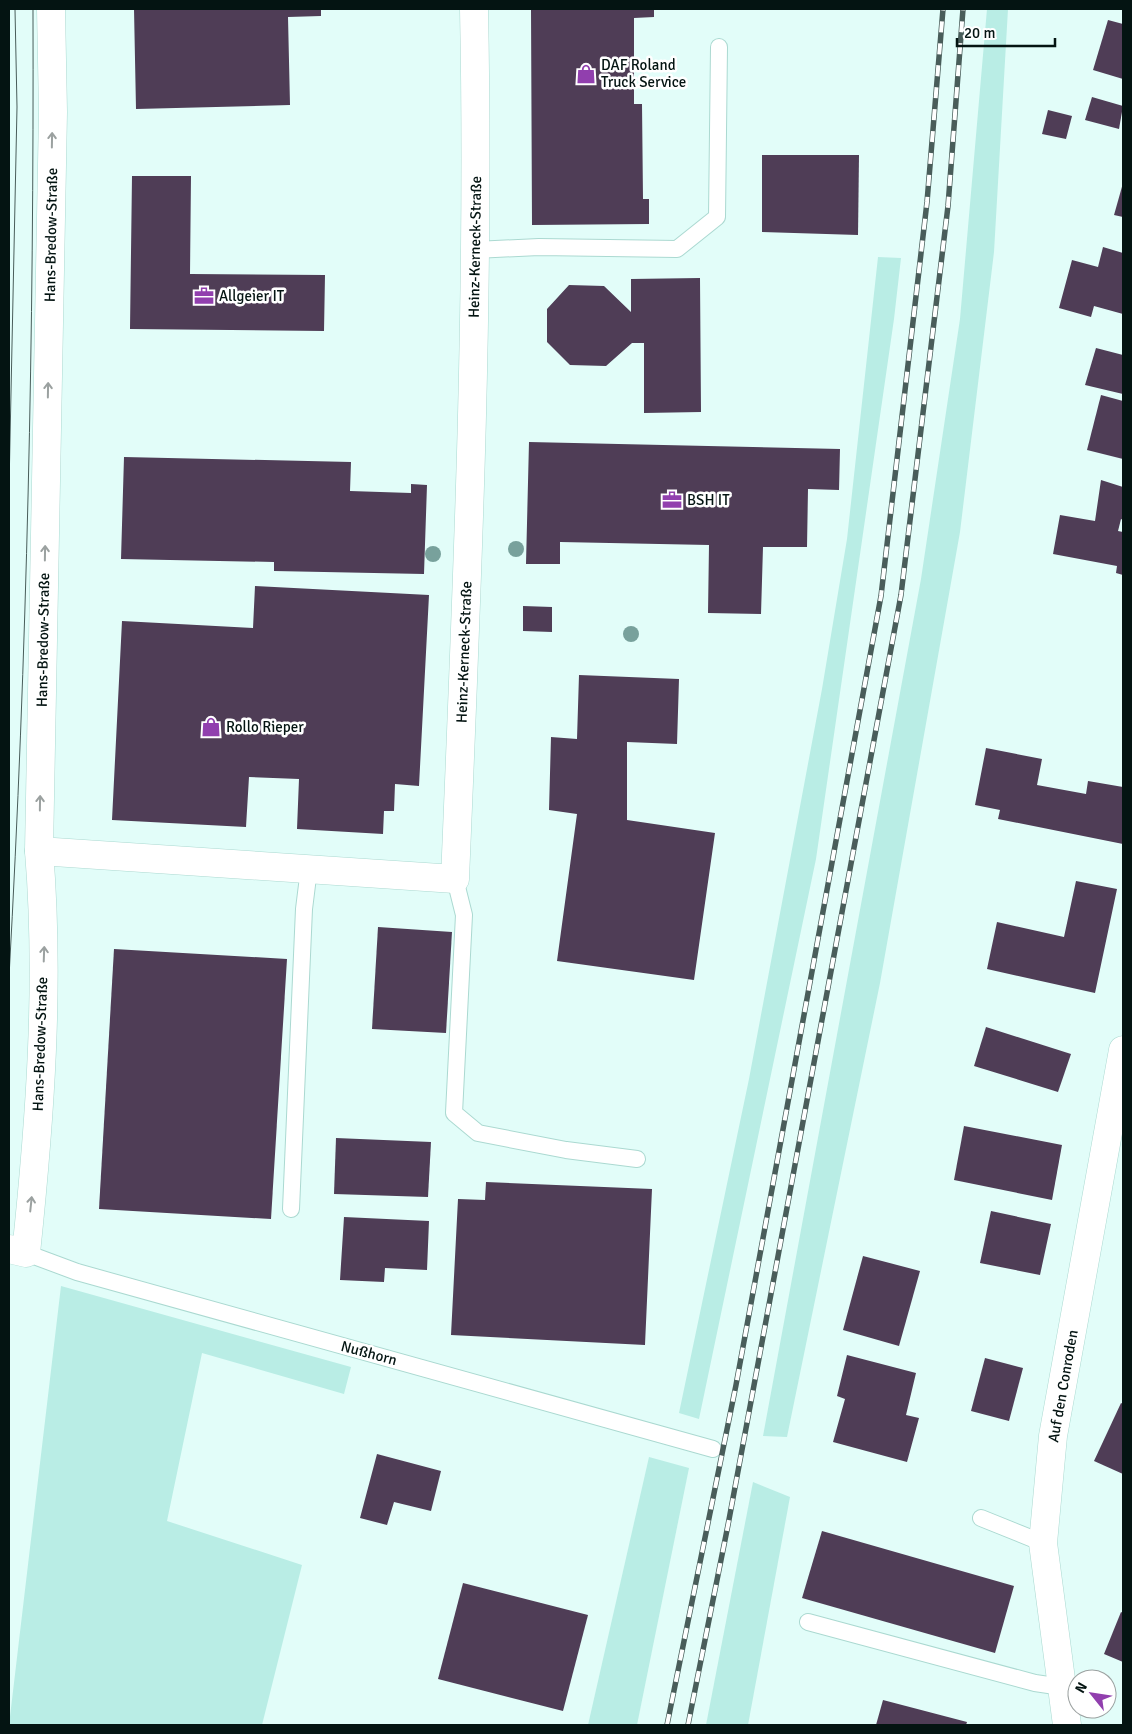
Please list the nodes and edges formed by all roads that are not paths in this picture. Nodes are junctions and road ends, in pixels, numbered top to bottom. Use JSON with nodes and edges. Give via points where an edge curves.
{"nodes":[{"id":1,"x":51,"y":9,"type":"edge"},
{"id":2,"x":474,"y":9,"type":"edge"},
{"id":3,"x":720,"y":47,"type":"dead end"},
{"id":4,"x":475,"y":250,"type":"junction"},
{"id":5,"x":40,"y":851,"type":"junction"},
{"id":6,"x":309,"y":869,"type":"junction"},
{"id":7,"x":455,"y":879,"type":"junction"},
{"id":8,"x":1123,"y":1050,"type":"edge"},
{"id":9,"x":637,"y":1160,"type":"dead end"},
{"id":10,"x":291,"y":1209,"type":"dead end"},
{"id":11,"x":17,"y":1251,"type":"edge"},
{"id":12,"x":713,"y":1449,"type":"dead end"},
{"id":13,"x":981,"y":1518,"type":"dead end"},
{"id":14,"x":1044,"y":1543,"type":"junction"},
{"id":15,"x":808,"y":1622,"type":"dead end"},
{"id":16,"x":1062,"y":1687,"type":"junction"},
{"id":17,"x":1067,"y":1725,"type":"edge"}],
"edges":[{"from":5,"to":1,"type":"street","name":"Hans-Bredow-Straße","one_way":true,"via":[[53,122]]},
{"from":2,"to":4,"type":"street","name":"Heinz-Kerneck-Straße"},
{"from":3,"to":4,"type":"lane","via":[[717,217],[677,249],[539,247]]},
{"from":4,"to":7,"type":"street","name":"Heinz-Kerneck-Straße","via":[[473,445]]},
{"from":5,"to":6,"type":"street"},
{"from":11,"to":5,"type":"street","name":"Hans-Bredow-Straße","one_way":true,"via":[[40,1071],[45,918]]},
{"from":6,"to":7,"type":"street"},
{"from":6,"to":10,"type":"lane","via":[[304,908]]},
{"from":7,"to":9,"type":"lane","via":[[464,915],[454,1113],[478,1133]]},
{"from":8,"to":14,"type":"street","name":"Auf den Conroden","via":[[1053,1436]]},
{"from":11,"to":12,"type":"lane","name":"Nußhorn","via":[[77,1272]]},
{"from":13,"to":14,"type":"lane"},
{"from":14,"to":16,"type":"street","name":"Auf den Conroden"},
{"from":15,"to":16,"type":"lane","via":[[1035,1683]]},
{"from":16,"to":17,"type":"street","name":"Auf den Conroden"}]}
